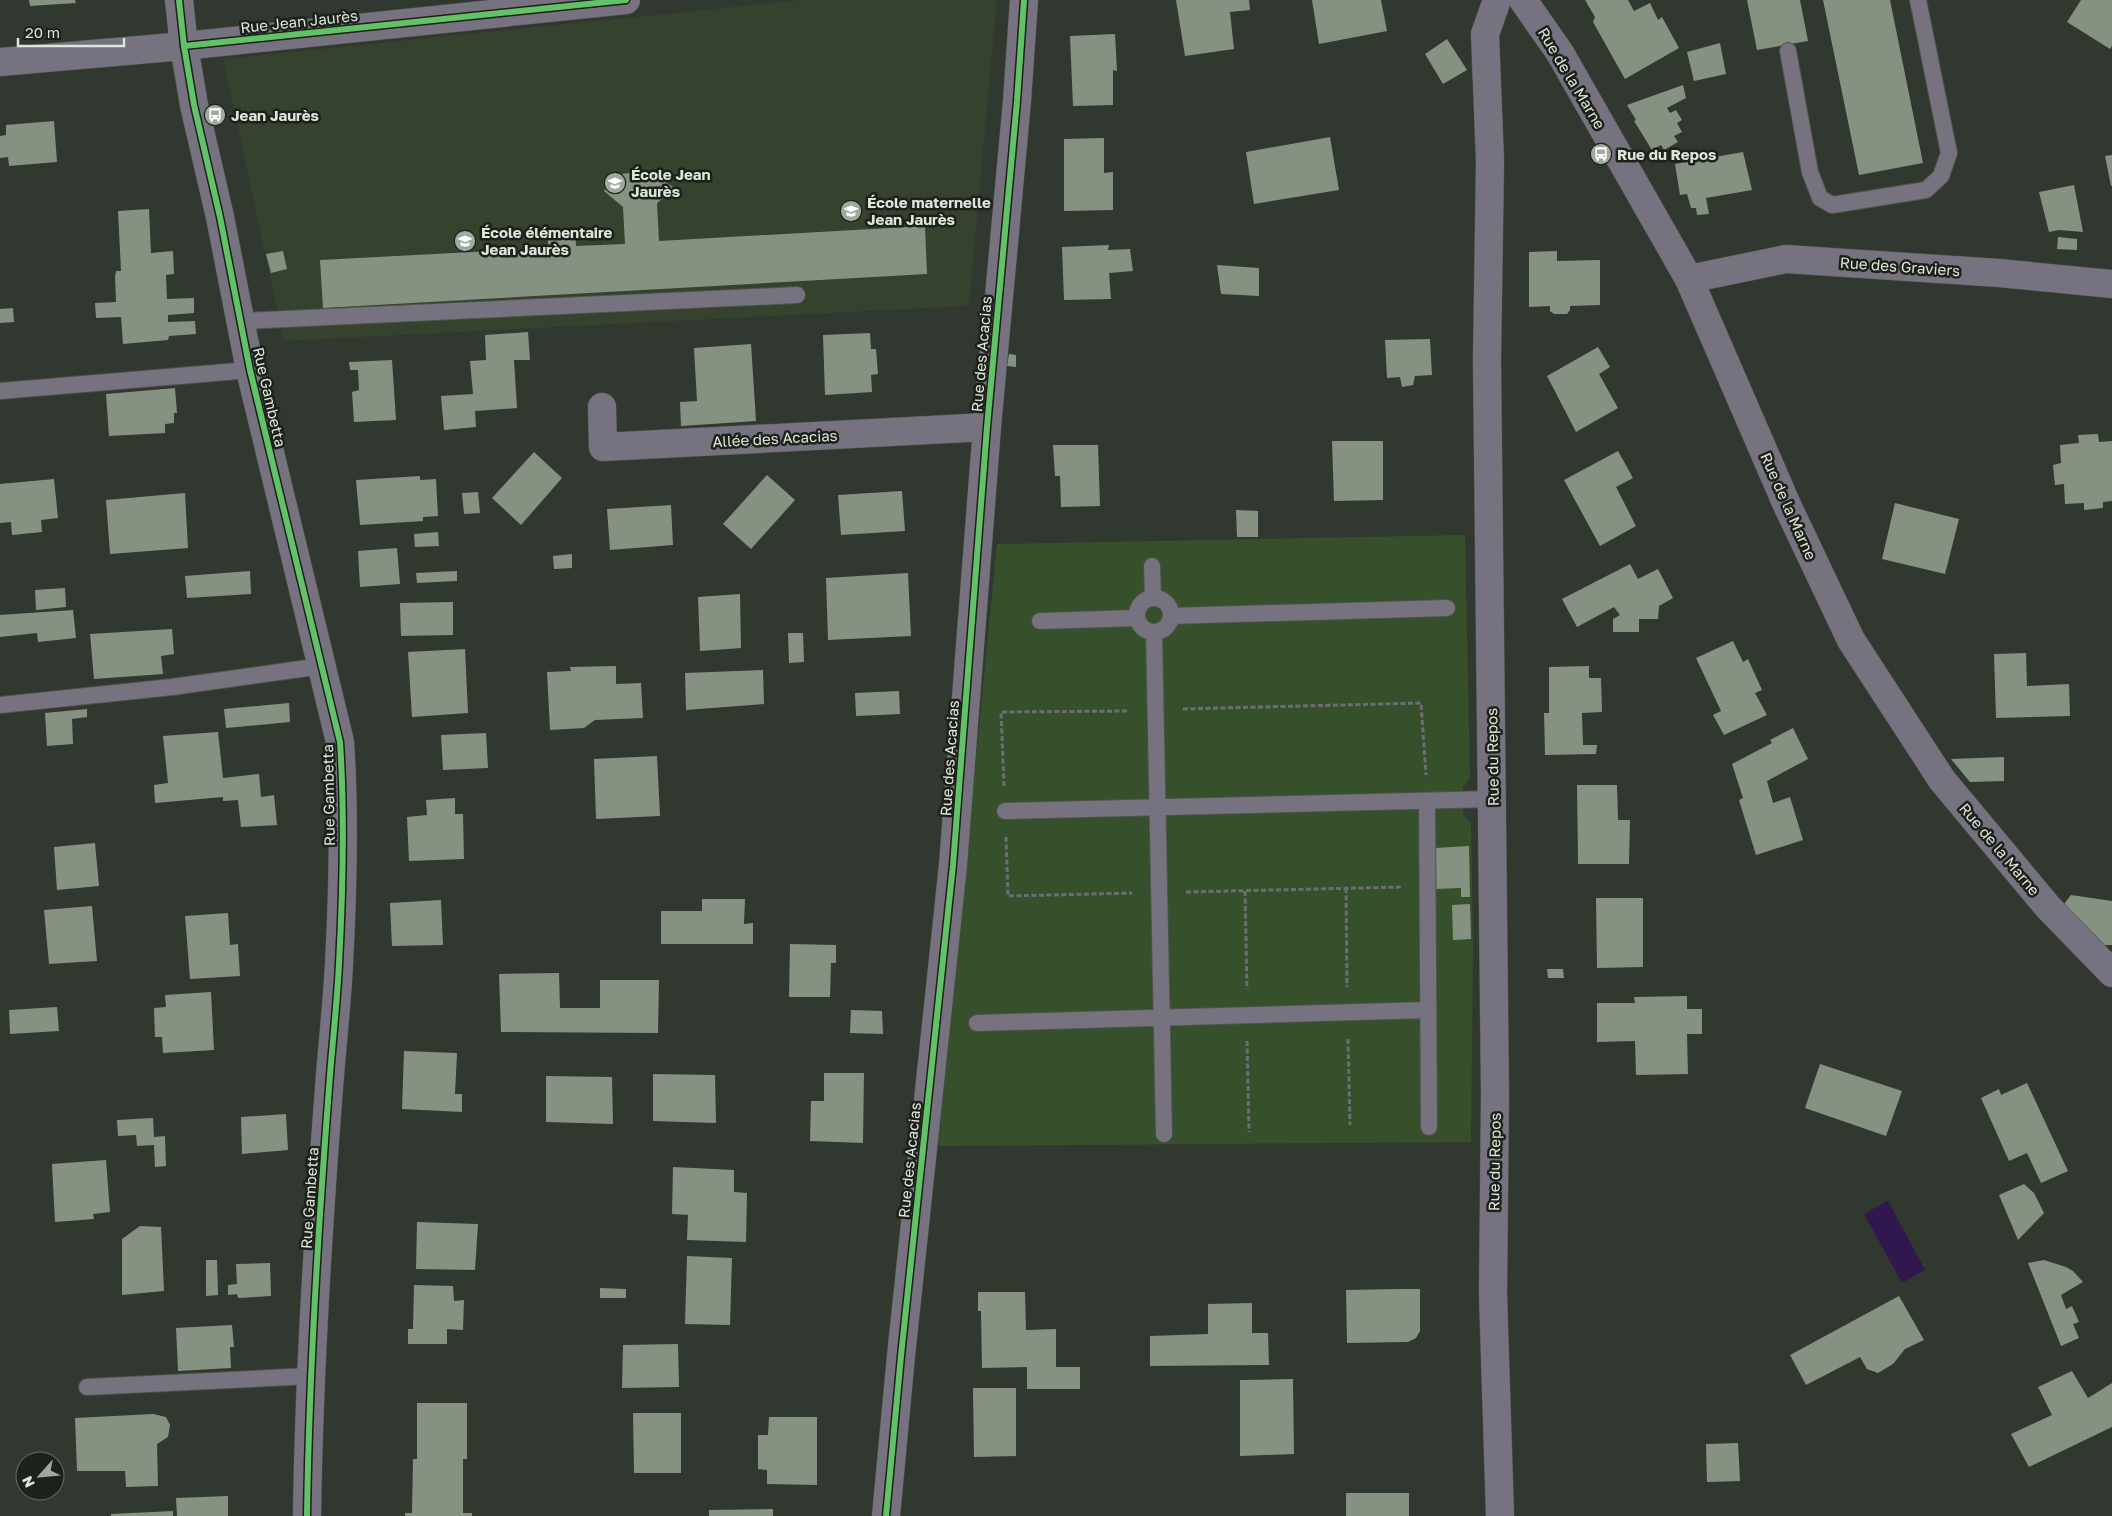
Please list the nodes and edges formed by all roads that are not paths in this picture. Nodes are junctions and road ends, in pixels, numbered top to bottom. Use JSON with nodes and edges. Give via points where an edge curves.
{"nodes":[{"id":1,"x":179,"y":0,"type":"edge"},
{"id":2,"x":626,"y":0,"type":"edge"},
{"id":3,"x":1024,"y":0,"type":"edge"},
{"id":4,"x":1497,"y":0,"type":"edge"},
{"id":5,"x":1523,"y":0,"type":"edge"},
{"id":6,"x":1918,"y":0,"type":"edge"},
{"id":7,"x":184,"y":46,"type":"junction"},
{"id":8,"x":1788,"y":52,"type":"dead end"},
{"id":9,"x":0,"y":62,"type":"edge"},
{"id":10,"x":1689,"y":278,"type":"junction"},
{"id":11,"x":2112,"y":284,"type":"edge"},
{"id":12,"x":797,"y":296,"type":"dead end"},
{"id":13,"x":241,"y":321,"type":"junction"},
{"id":14,"x":250,"y":370,"type":"junction"},
{"id":15,"x":0,"y":391,"type":"edge"},
{"id":16,"x":602,"y":407,"type":"dead end"},
{"id":17,"x":987,"y":427,"type":"junction"},
{"id":18,"x":1152,"y":566,"type":"dead end"},
{"id":19,"x":1153,"y":598,"type":"junction"},
{"id":20,"x":1447,"y":608,"type":"dead end"},
{"id":21,"x":1171,"y":616,"type":"junction"},
{"id":22,"x":1137,"y":618,"type":"junction"},
{"id":23,"x":1040,"y":621,"type":"dead end"},
{"id":24,"x":1154,"y":632,"type":"junction"},
{"id":25,"x":322,"y":666,"type":"junction"},
{"id":26,"x":0,"y":705,"type":"edge"},
{"id":27,"x":1493,"y":799,"type":"junction"},
{"id":28,"x":1427,"y":801,"type":"junction"},
{"id":29,"x":1158,"y":808,"type":"junction"},
{"id":30,"x":1005,"y":811,"type":"road end"},
{"id":31,"x":2112,"y":973,"type":"edge"},
{"id":32,"x":1428,"y":1010,"type":"junction"},
{"id":33,"x":1162,"y":1017,"type":"junction"},
{"id":34,"x":977,"y":1023,"type":"dead end"},
{"id":35,"x":1429,"y":1127,"type":"dead end"},
{"id":36,"x":1164,"y":1134,"type":"dead end"},
{"id":37,"x":311,"y":1376,"type":"junction"},
{"id":38,"x":87,"y":1387,"type":"dead end"},
{"id":39,"x":307,"y":1516,"type":"edge"},
{"id":40,"x":886,"y":1516,"type":"edge"},
{"id":41,"x":1500,"y":1516,"type":"edge"}],
"edges":[{"from":1,"to":7,"type":"street","name":"Rue Gambetta"},
{"from":2,"to":7,"type":"street","name":"Rue Jean Jaurès"},
{"from":3,"to":17,"type":"street","name":"Rue des Acacias"},
{"from":4,"to":27,"type":"street","name":"Rue du Repos","via":[[1485,34],[1490,161],[1487,361]]},
{"from":5,"to":10,"type":"street","name":"Rue de la Marne","via":[[1560,53]]},
{"from":6,"to":8,"type":"lane","via":[[1949,153],[1941,176],[1926,190],[1832,205],[1820,198],[1810,172]]},
{"from":7,"to":9,"type":"street","name":"Rue Jean Jaurès"},
{"from":7,"to":13,"type":"street","name":"Rue Gambetta"},
{"from":10,"to":11,"type":"street","name":"Rue des Graviers","via":[[1786,259]]},
{"from":10,"to":31,"type":"street","name":"Rue de la Marne","via":[[1787,505],[1851,640],[1942,780],[2047,906]]},
{"from":12,"to":13,"type":"lane"},
{"from":13,"to":14,"type":"street","name":"Rue Gambetta"},
{"from":14,"to":15,"type":"lane"},
{"from":14,"to":25,"type":"street","name":"Rue Gambetta"},
{"from":16,"to":17,"type":"street","name":"Allée des Acacias","via":[[603,447]]},
{"from":17,"to":40,"type":"street","name":"Rue des Acacias","via":[[953,865]]},
{"from":18,"to":19,"type":"lane"},
{"from":19,"to":21,"type":"lane","via":[[1166,603]]},
{"from":19,"to":22,"type":"lane","via":[[1140,604]]},
{"from":20,"to":21,"type":"lane"},
{"from":21,"to":24,"type":"lane","via":[[1162,630]]},
{"from":22,"to":23,"type":"lane"},
{"from":22,"to":24,"type":"lane","via":[[1146,630]]},
{"from":24,"to":29,"type":"lane"},
{"from":25,"to":26,"type":"lane","via":[[172,687]]},
{"from":25,"to":37,"type":"street","name":"Rue Gambetta","via":[[340,742],[344,791],[339,964]]},
{"from":27,"to":28,"type":"lane"},
{"from":27,"to":41,"type":"street","name":"Rue du Repos","via":[[1493,1294]]},
{"from":28,"to":29,"type":"lane"},
{"from":28,"to":32,"type":"lane"},
{"from":29,"to":30,"type":"lane"},
{"from":29,"to":33,"type":"lane"},
{"from":32,"to":33,"type":"lane"},
{"from":32,"to":35,"type":"lane"},
{"from":33,"to":34,"type":"lane"},
{"from":33,"to":36,"type":"lane"},
{"from":37,"to":38,"type":"lane"},
{"from":37,"to":39,"type":"street","name":"Rue Gambetta"}]}
